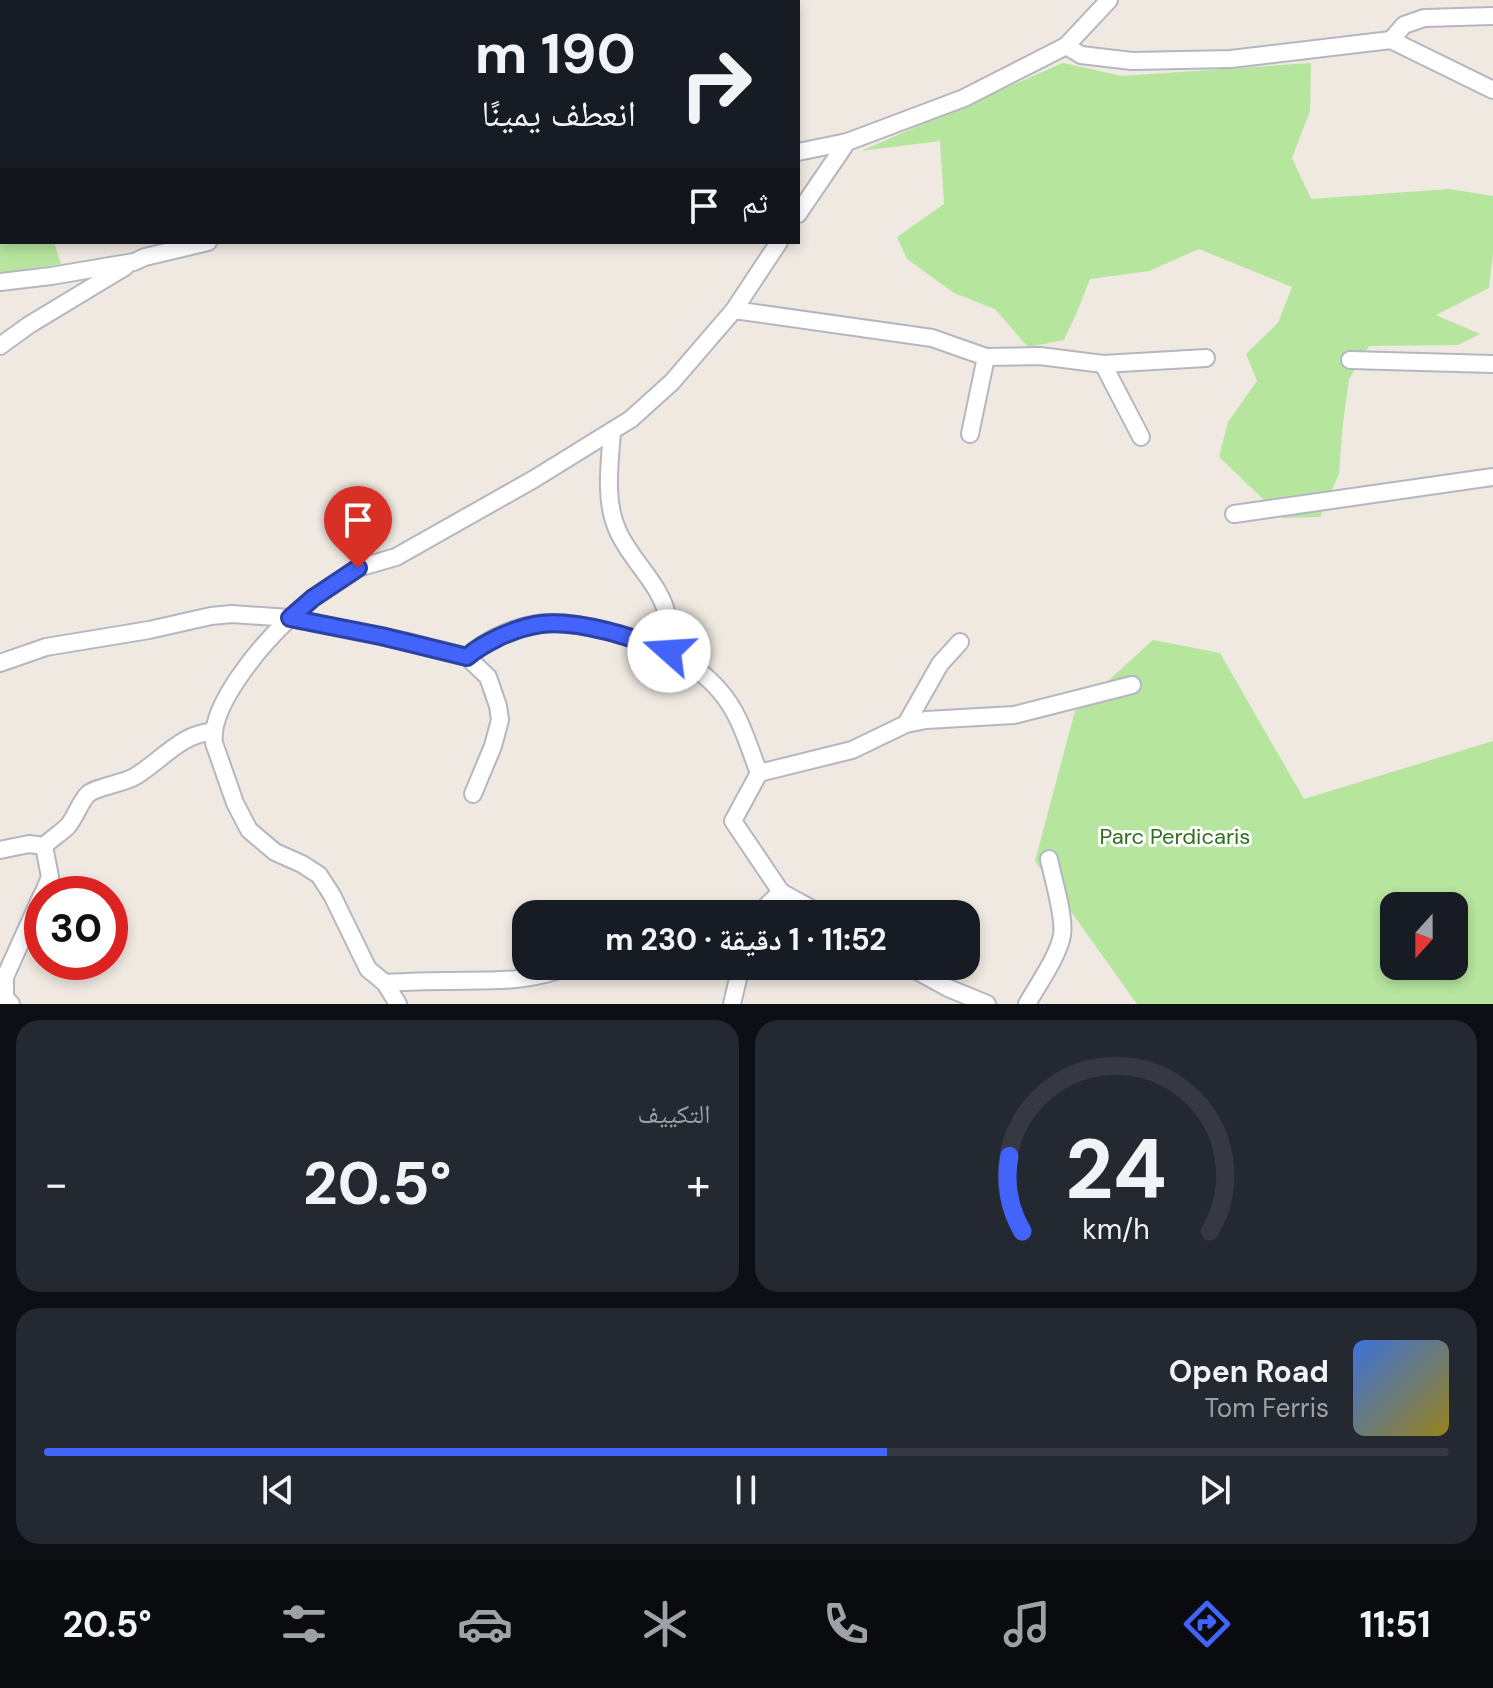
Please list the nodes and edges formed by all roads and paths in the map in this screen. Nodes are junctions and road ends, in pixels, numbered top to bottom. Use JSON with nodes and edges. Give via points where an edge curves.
{"nodes":[{"id":1,"x":1109,"y":0,"type":"edge"},
{"id":2,"x":1493,"y":16,"type":"edge"},
{"id":3,"x":1391,"y":40,"type":"junction"},
{"id":4,"x":1066,"y":46,"type":"junction"},
{"id":5,"x":1493,"y":90,"type":"edge"},
{"id":6,"x":847,"y":142,"type":"junction"},
{"id":7,"x":800,"y":152,"type":"edge"},
{"id":8,"x":800,"y":211,"type":"edge"},
{"id":9,"x":197,"y":244,"type":"edge"},
{"id":10,"x":778,"y":244,"type":"edge"},
{"id":11,"x":141,"y":254,"type":"edge"},
{"id":12,"x":0,"y":282,"type":"edge"},
{"id":13,"x":734,"y":310,"type":"junction"},
{"id":14,"x":0,"y":346,"type":"edge"},
{"id":15,"x":986,"y":357,"type":"junction"},
{"id":16,"x":1206,"y":358,"type":"dead end"},
{"id":17,"x":1350,"y":360,"type":"dead end"},
{"id":18,"x":1103,"y":364,"type":"junction"},
{"id":19,"x":1493,"y":364,"type":"edge"},
{"id":20,"x":612,"y":431,"type":"junction"},
{"id":21,"x":970,"y":434,"type":"dead end"},
{"id":22,"x":1141,"y":437,"type":"dead end"},
{"id":23,"x":1493,"y":477,"type":"edge"},
{"id":24,"x":1234,"y":514,"type":"dead end"},
{"id":25,"x":290,"y":618,"type":"junction"},
{"id":26,"x":960,"y":642,"type":"dead end"},
{"id":27,"x":669,"y":651,"type":"junction"},
{"id":28,"x":467,"y":657,"type":"junction"},
{"id":29,"x":0,"y":663,"type":"edge"},
{"id":30,"x":1132,"y":685,"type":"dead end"},
{"id":31,"x":906,"y":724,"type":"junction"},
{"id":32,"x":213,"y":732,"type":"junction"},
{"id":33,"x":759,"y":773,"type":"junction"},
{"id":34,"x":473,"y":794,"type":"dead end"},
{"id":35,"x":44,"y":846,"type":"junction"},
{"id":36,"x":0,"y":850,"type":"edge"},
{"id":37,"x":1049,"y":859,"type":"dead end"},
{"id":38,"x":50,"y":876,"type":"edge"},
{"id":39,"x":781,"y":892,"type":"junction"},
{"id":40,"x":771,"y":900,"type":"edge"},
{"id":41,"x":796,"y":900,"type":"edge"},
{"id":42,"x":24,"y":935,"type":"edge"},
{"id":43,"x":512,"y":980,"type":"edge"},
{"id":44,"x":738,"y":980,"type":"edge"},
{"id":45,"x":933,"y":980,"type":"edge"},
{"id":46,"x":385,"y":983,"type":"junction"},
{"id":47,"x":11,"y":1004,"type":"edge"},
{"id":48,"x":398,"y":1004,"type":"edge"},
{"id":49,"x":732,"y":1004,"type":"edge"},
{"id":50,"x":987,"y":1004,"type":"edge"},
{"id":51,"x":1027,"y":1004,"type":"edge"}],
"edges":[{"from":1,"to":4,"type":"street"},
{"from":2,"to":3,"type":"street","via":[[1424,18],[1404,25]]},
{"from":3,"to":4,"type":"street","via":[[1231,59],[1146,61],[1081,55]]},
{"from":3,"to":5,"type":"street"},
{"from":4,"to":6,"type":"street","via":[[964,98]]},
{"from":6,"to":7,"type":"street"},
{"from":6,"to":8,"type":"street"},
{"from":9,"to":11,"type":"street"},
{"from":10,"to":13,"type":"street"},
{"from":11,"to":12,"type":"street","via":[[51,276]]},
{"from":11,"to":14,"type":"street"},
{"from":13,"to":15,"type":"street","via":[[932,338]]},
{"from":13,"to":20,"type":"street","via":[[672,382]]},
{"from":15,"to":18,"type":"street","via":[[1040,356]]},
{"from":15,"to":21,"type":"street"},
{"from":16,"to":18,"type":"street"},
{"from":17,"to":19,"type":"street"},
{"from":18,"to":22,"type":"street"},
{"from":20,"to":25,"type":"street","via":[[396,557],[358,568]]},
{"from":20,"to":27,"type":"street","via":[[609,472],[616,527],[660,598],[668,618]]},
{"from":23,"to":24,"type":"street"},
{"from":25,"to":28,"type":"street"},
{"from":25,"to":29,"type":"street","via":[[211,616],[46,647]]},
{"from":25,"to":32,"type":"street","via":[[236,683]]},
{"from":26,"to":31,"type":"street","via":[[940,664]]},
{"from":27,"to":28,"type":"street","via":[[574,624],[550,623],[510,632]]},
{"from":27,"to":33,"type":"street","via":[[724,695]]},
{"from":28,"to":34,"type":"street","via":[[488,677],[500,720]]},
{"from":30,"to":31,"type":"street","via":[[1014,715]]},
{"from":31,"to":33,"type":"street","via":[[852,750]]},
{"from":32,"to":35,"type":"street","via":[[182,742],[132,778],[91,791],[67,827]]},
{"from":32,"to":46,"type":"street","via":[[249,830],[275,852],[319,875],[368,969]]},
{"from":33,"to":39,"type":"street","via":[[733,821]]},
{"from":35,"to":36,"type":"street"},
{"from":35,"to":38,"type":"street"},
{"from":37,"to":51,"type":"street","via":[[1062,936]]},
{"from":39,"to":40,"type":"street"},
{"from":39,"to":41,"type":"street"},
{"from":42,"to":47,"type":"street","via":[[5,977],[5,998]]},
{"from":43,"to":46,"type":"street"},
{"from":44,"to":49,"type":"street"},
{"from":45,"to":50,"type":"street"},
{"from":46,"to":48,"type":"street"}]}
